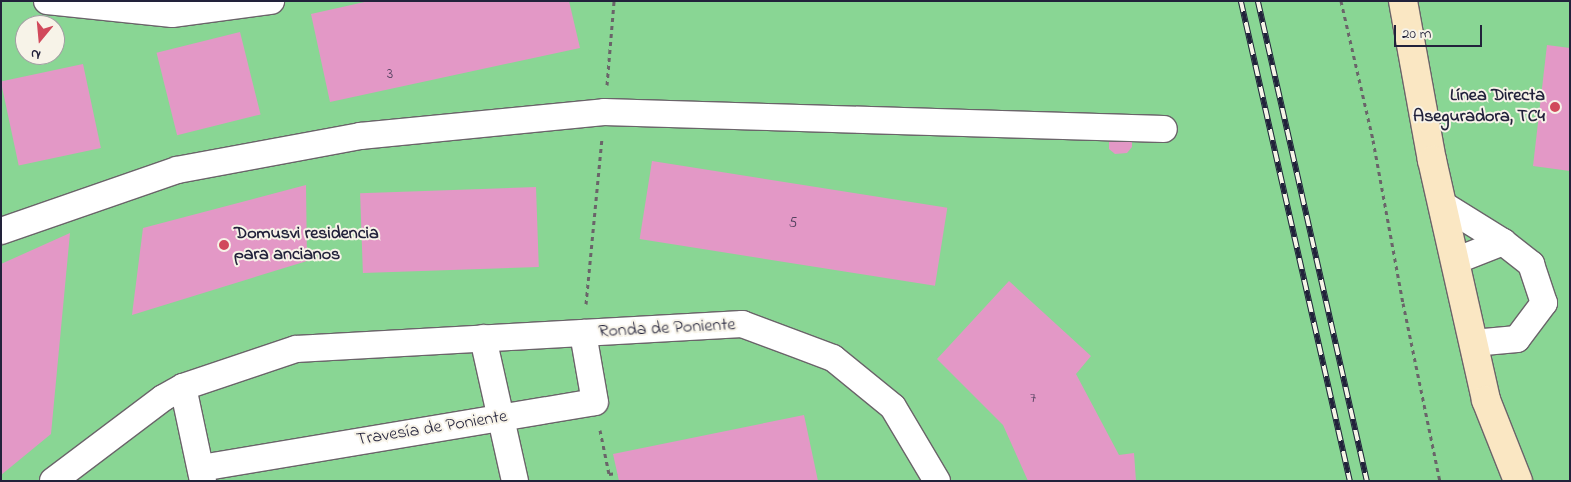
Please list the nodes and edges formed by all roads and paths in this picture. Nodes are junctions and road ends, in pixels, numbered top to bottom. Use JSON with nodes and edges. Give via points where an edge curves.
{"nodes":[{"id":1,"x":47,"y":1,"type":"edge"},
{"id":2,"x":614,"y":1,"type":"edge"},
{"id":3,"x":1341,"y":1,"type":"edge"},
{"id":4,"x":1403,"y":1,"type":"edge"},
{"id":5,"x":267,"y":2,"type":"edge"},
{"id":6,"x":604,"y":112,"type":"junction"},
{"id":7,"x":1164,"y":129,"type":"dead end"},
{"id":8,"x":1442,"y":204,"type":"junction"},
{"id":9,"x":1,"y":231,"type":"edge"},
{"id":10,"x":1503,"y":242,"type":"junction"},
{"id":11,"x":1455,"y":261,"type":"junction"},
{"id":12,"x":583,"y":333,"type":"junction"},
{"id":13,"x":483,"y":338,"type":"junction"},
{"id":14,"x":1473,"y":343,"type":"junction"},
{"id":15,"x":184,"y":387,"type":"junction"},
{"id":16,"x":595,"y":402,"type":"junction"},
{"id":17,"x":501,"y":418,"type":"junction"},
{"id":18,"x":617,"y":473,"type":"dead end"},
{"id":19,"x":202,"y":474,"type":"edge"},
{"id":20,"x":52,"y":481,"type":"edge"},
{"id":21,"x":515,"y":481,"type":"edge"},
{"id":22,"x":937,"y":481,"type":"edge"},
{"id":23,"x":1440,"y":481,"type":"edge"},
{"id":24,"x":1518,"y":481,"type":"edge"}],
"edges":[{"from":1,"to":5,"type":"street","via":[[172,14]]},
{"from":2,"to":6,"type":"path"},
{"from":3,"to":23,"type":"path"},
{"from":4,"to":8,"type":"street"},
{"from":6,"to":7,"type":"street"},
{"from":6,"to":9,"type":"street","via":[[360,136],[177,170]]},
{"from":6,"to":12,"type":"path"},
{"from":8,"to":10,"type":"street"},
{"from":8,"to":11,"type":"street"},
{"from":10,"to":11,"type":"street"},
{"from":10,"to":14,"type":"street","via":[[1532,264],[1544,303],[1517,340]]},
{"from":11,"to":14,"type":"street"},
{"from":12,"to":13,"type":"street","name":"Ronda de Poniente"},
{"from":12,"to":16,"type":"street"},
{"from":12,"to":22,"type":"street","name":"Ronda de Poniente","via":[[742,324],[833,358],[893,407]]},
{"from":13,"to":15,"type":"street","name":"Ronda de Poniente","via":[[296,349]]},
{"from":13,"to":17,"type":"street"},
{"from":14,"to":24,"type":"street","via":[[1486,400]]},
{"from":15,"to":19,"type":"street","name":"Travesía de Poniente"},
{"from":15,"to":20,"type":"street","name":"Ronda de Poniente","via":[[163,398]]},
{"from":16,"to":17,"type":"street","name":"Travesía de Poniente"},
{"from":16,"to":18,"type":"path","via":[[609,474]]},
{"from":17,"to":19,"type":"street","name":"Travesía de Poniente"},
{"from":17,"to":21,"type":"street"}]}
